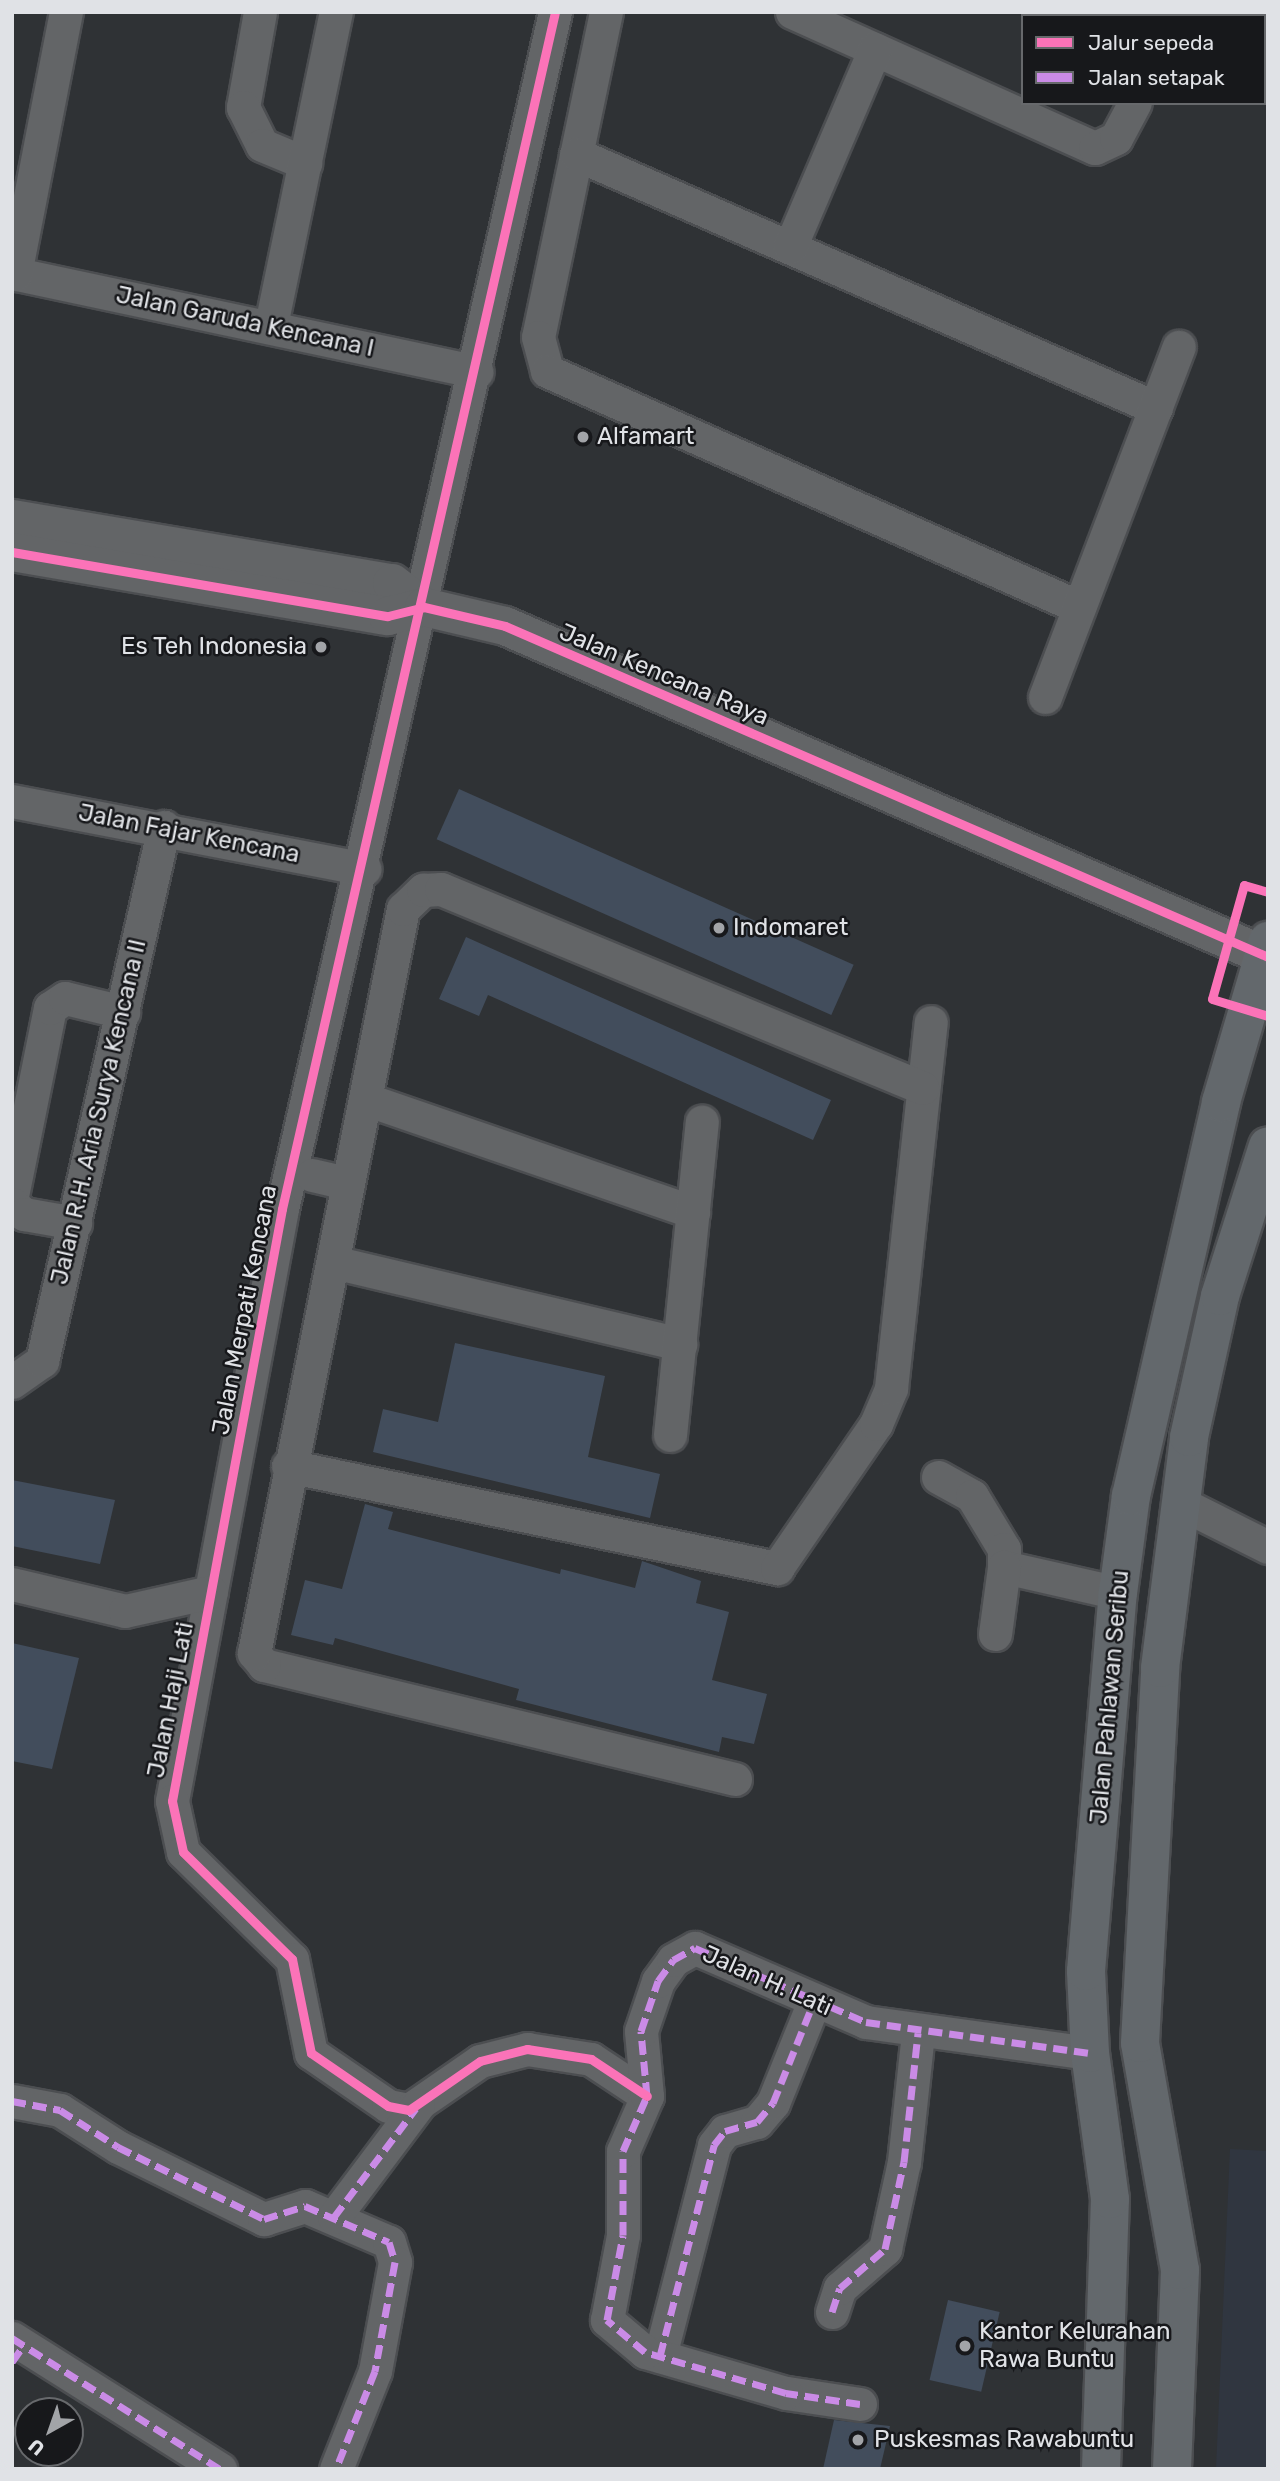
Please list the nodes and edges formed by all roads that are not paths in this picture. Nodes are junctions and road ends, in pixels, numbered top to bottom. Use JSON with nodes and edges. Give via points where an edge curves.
{"nodes":[{"id":1,"x":66,"y":12,"type":"edge"},
{"id":2,"x":260,"y":12,"type":"edge"},
{"id":3,"x":336,"y":12,"type":"edge"},
{"id":4,"x":555,"y":12,"type":"edge"},
{"id":5,"x":606,"y":12,"type":"edge"},
{"id":6,"x":792,"y":12,"type":"edge"},
{"id":7,"x":548,"y":47,"type":"junction"},
{"id":8,"x":875,"y":49,"type":"junction"},
{"id":9,"x":597,"y":57,"type":"junction"},
{"id":10,"x":1134,"y":105,"type":"edge"},
{"id":11,"x":576,"y":154,"type":"junction"},
{"id":12,"x":304,"y":163,"type":"junction"},
{"id":13,"x":790,"y":247,"type":"junction"},
{"id":14,"x":14,"y":273,"type":"edge"},
{"id":15,"x":271,"y":325,"type":"junction"},
{"id":16,"x":1179,"y":347,"type":"dead end"},
{"id":17,"x":477,"y":372,"type":"junction"},
{"id":18,"x":1156,"y":408,"type":"junction"},
{"id":19,"x":12,"y":519,"type":"edge"},
{"id":20,"x":12,"y":552,"type":"edge"},
{"id":21,"x":424,"y":607,"type":"junction"},
{"id":22,"x":1079,"y":607,"type":"junction"},
{"id":23,"x":1045,"y":697,"type":"dead end"},
{"id":24,"x":12,"y":801,"type":"edge"},
{"id":25,"x":164,"y":827,"type":"junction"},
{"id":26,"x":365,"y":869,"type":"junction"},
{"id":27,"x":1266,"y":951,"type":"edge"},
{"id":28,"x":123,"y":1012,"type":"junction"},
{"id":29,"x":931,"y":1022,"type":"dead end"},
{"id":30,"x":923,"y":1088,"type":"junction"},
{"id":31,"x":368,"y":1100,"type":"junction"},
{"id":32,"x":702,"y":1122,"type":"dead end"},
{"id":33,"x":302,"y":1126,"type":"junction"},
{"id":34,"x":1268,"y":1146,"type":"edge"},
{"id":35,"x":312,"y":1175,"type":"junction"},
{"id":36,"x":348,"y":1182,"type":"junction"},
{"id":37,"x":12,"y":1196,"type":"edge"},
{"id":38,"x":12,"y":1204,"type":"edge"},
{"id":39,"x":282,"y":1209,"type":"junction"},
{"id":40,"x":692,"y":1212,"type":"junction"},
{"id":41,"x":75,"y":1223,"type":"junction"},
{"id":42,"x":333,"y":1262,"type":"junction"},
{"id":43,"x":680,"y":1344,"type":"junction"},
{"id":44,"x":12,"y":1382,"type":"edge"},
{"id":45,"x":670,"y":1435,"type":"dead end"},
{"id":46,"x":288,"y":1465,"type":"junction"},
{"id":47,"x":938,"y":1477,"type":"dead end"},
{"id":48,"x":1180,"y":1503,"type":"junction"},
{"id":49,"x":1268,"y":1547,"type":"edge"},
{"id":50,"x":1004,"y":1567,"type":"junction"},
{"id":51,"x":12,"y":1584,"type":"edge"},
{"id":52,"x":211,"y":1592,"type":"junction"},
{"id":53,"x":1118,"y":1593,"type":"junction"},
{"id":54,"x":995,"y":1634,"type":"dead end"},
{"id":55,"x":735,"y":1779,"type":"dead end"},
{"id":56,"x":1093,"y":1887,"type":"junction"},
{"id":57,"x":1145,"y":1896,"type":"junction"},
{"id":58,"x":813,"y":2004,"type":"junction"},
{"id":59,"x":918,"y":2032,"type":"junction"},
{"id":60,"x":1090,"y":2053,"type":"junction"},
{"id":61,"x":648,"y":2096,"type":"junction"},
{"id":62,"x":12,"y":2101,"type":"edge"},
{"id":63,"x":418,"y":2105,"type":"junction"},
{"id":64,"x":334,"y":2217,"type":"junction"},
{"id":65,"x":832,"y":2312,"type":"dead end"},
{"id":66,"x":16,"y":2349,"type":"edge"},
{"id":67,"x":660,"y":2356,"type":"junction"},
{"id":68,"x":860,"y":2404,"type":"dead end"},
{"id":69,"x":220,"y":2469,"type":"edge"},
{"id":70,"x":336,"y":2469,"type":"edge"},
{"id":71,"x":1101,"y":2469,"type":"edge"},
{"id":72,"x":1172,"y":2469,"type":"edge"}],
"edges":[{"from":1,"to":14,"type":"street"},
{"from":2,"to":12,"type":"street","via":[[243,107],[262,145]]},
{"from":3,"to":12,"type":"street"},
{"from":4,"to":7,"type":"street","name":"Jalan Merpati Kencana"},
{"from":5,"to":9,"type":"street"},
{"from":6,"to":8,"type":"street"},
{"from":7,"to":9,"type":"street"},
{"from":7,"to":17,"type":"street","name":"Jalan Merpati Kencana"},
{"from":8,"to":10,"type":"street","via":[[1095,148],[1116,138]]},
{"from":8,"to":13,"type":"street"},
{"from":9,"to":11,"type":"street"},
{"from":11,"to":13,"type":"street"},
{"from":11,"to":22,"type":"street","via":[[538,337],[547,371]]},
{"from":12,"to":15,"type":"street"},
{"from":13,"to":18,"type":"street"},
{"from":14,"to":15,"type":"street","name":"Jalan Garuda Kencana I"},
{"from":15,"to":17,"type":"street","name":"Jalan Garuda Kencana I"},
{"from":16,"to":18,"type":"street"},
{"from":17,"to":21,"type":"street","name":"Jalan Merpati Kencana"},
{"from":18,"to":22,"type":"street"},
{"from":19,"to":21,"type":"street","name":"Jalan Kencana Raya","via":[[392,583]]},
{"from":20,"to":21,"type":"street","name":"Jalan Kencana Raya","via":[[388,615]]},
{"from":21,"to":26,"type":"street","name":"Jalan Merpati Kencana"},
{"from":21,"to":27,"type":"street","name":"Jalan Kencana Raya","via":[[505,626]]},
{"from":22,"to":23,"type":"street"},
{"from":24,"to":25,"type":"street","name":"Jalan Fajar Kencana"},
{"from":25,"to":26,"type":"street","name":"Jalan Fajar Kencana"},
{"from":25,"to":28,"type":"street","name":"Jalan R.H. Aria Surya Kencana II"},
{"from":26,"to":33,"type":"street","name":"Jalan Merpati Kencana"},
{"from":27,"to":53,"type":"main road","name":"Jalan Pahlawan Seribu","via":[[1221,1102],[1131,1496]]},
{"from":28,"to":37,"type":"street","via":[[65,998],[50,1008]]},
{"from":28,"to":41,"type":"street","name":"Jalan R.H. Aria Surya Kencana II"},
{"from":29,"to":30,"type":"street"},
{"from":30,"to":31,"type":"street","via":[[441,889],[423,890],[403,909]]},
{"from":30,"to":46,"type":"street","via":[[891,1388],[876,1424],[777,1568]]},
{"from":31,"to":36,"type":"street"},
{"from":31,"to":40,"type":"street"},
{"from":32,"to":40,"type":"street"},
{"from":33,"to":35,"type":"street","via":[[314,1143]]},
{"from":33,"to":39,"type":"street","name":"Jalan Merpati Kencana"},
{"from":34,"to":48,"type":"main road","name":"Jalan Pahlawan Seribu","via":[[1220,1296]]},
{"from":35,"to":36,"type":"street"},
{"from":35,"to":39,"type":"street","via":[[303,1202]]},
{"from":36,"to":42,"type":"street"},
{"from":38,"to":41,"type":"street","via":[[24,1214]]},
{"from":39,"to":52,"type":"street","name":"Jalan Merpati Kencana"},
{"from":40,"to":43,"type":"street"},
{"from":41,"to":44,"type":"street","name":"Jalan R.H. Aria Surya Kencana II","via":[[42,1361]]},
{"from":42,"to":43,"type":"street"},
{"from":42,"to":46,"type":"street"},
{"from":43,"to":45,"type":"street"},
{"from":46,"to":55,"type":"street","via":[[251,1644],[264,1665]]},
{"from":47,"to":50,"type":"street","via":[[972,1496],[1004,1549]]},
{"from":48,"to":49,"type":"street"},
{"from":48,"to":57,"type":"main road","name":"Jalan Pahlawan Seribu","via":[[1164,1619]]},
{"from":50,"to":53,"type":"street"},
{"from":50,"to":54,"type":"street"},
{"from":51,"to":52,"type":"street","via":[[125,1611]]},
{"from":52,"to":63,"type":"street","name":"Jalan Haji Lati","via":[[172,1801],[174,1828],[183,1852],[292,1959],[311,2053],[388,2106]]},
{"from":53,"to":56,"type":"main road","name":"Jalan Pahlawan Seribu"},
{"from":56,"to":57,"type":"main road","via":[[1116,1879]]},
{"from":56,"to":60,"type":"main road","name":"Jalan Pahlawan Seribu","via":[[1086,1971]]},
{"from":57,"to":72,"type":"main road","name":"Jalan Pahlawan Seribu","via":[[1140,2043],[1180,2270]]},
{"from":58,"to":59,"type":"street","name":"Jalan H. Lati"},
{"from":58,"to":61,"type":"street","name":"Jalan H. Lati","via":[[710,1952],[685,1950],[658,1981],[641,2031]]},
{"from":58,"to":67,"type":"street","via":[[774,2103],[757,2122],[725,2131],[714,2145]]},
{"from":59,"to":60,"type":"street","name":"Jalan H. Lati"},
{"from":59,"to":65,"type":"street","via":[[894,2220],[876,2262],[840,2288]]},
{"from":60,"to":71,"type":"main road","name":"Jalan Pahlawan Seribu","via":[[1110,2199]]},
{"from":61,"to":63,"type":"street","via":[[591,2059],[527,2049],[480,2061]]},
{"from":61,"to":67,"type":"street","via":[[623,2151],[622,2235],[607,2320],[621,2338]]},
{"from":62,"to":64,"type":"street","via":[[60,2110],[118,2147],[264,2219],[306,2206]]},
{"from":63,"to":64,"type":"street"},
{"from":64,"to":70,"type":"street","via":[[389,2242],[395,2262],[375,2371]]},
{"from":66,"to":69,"type":"street"},
{"from":67,"to":68,"type":"street","via":[[786,2393]]}]}
